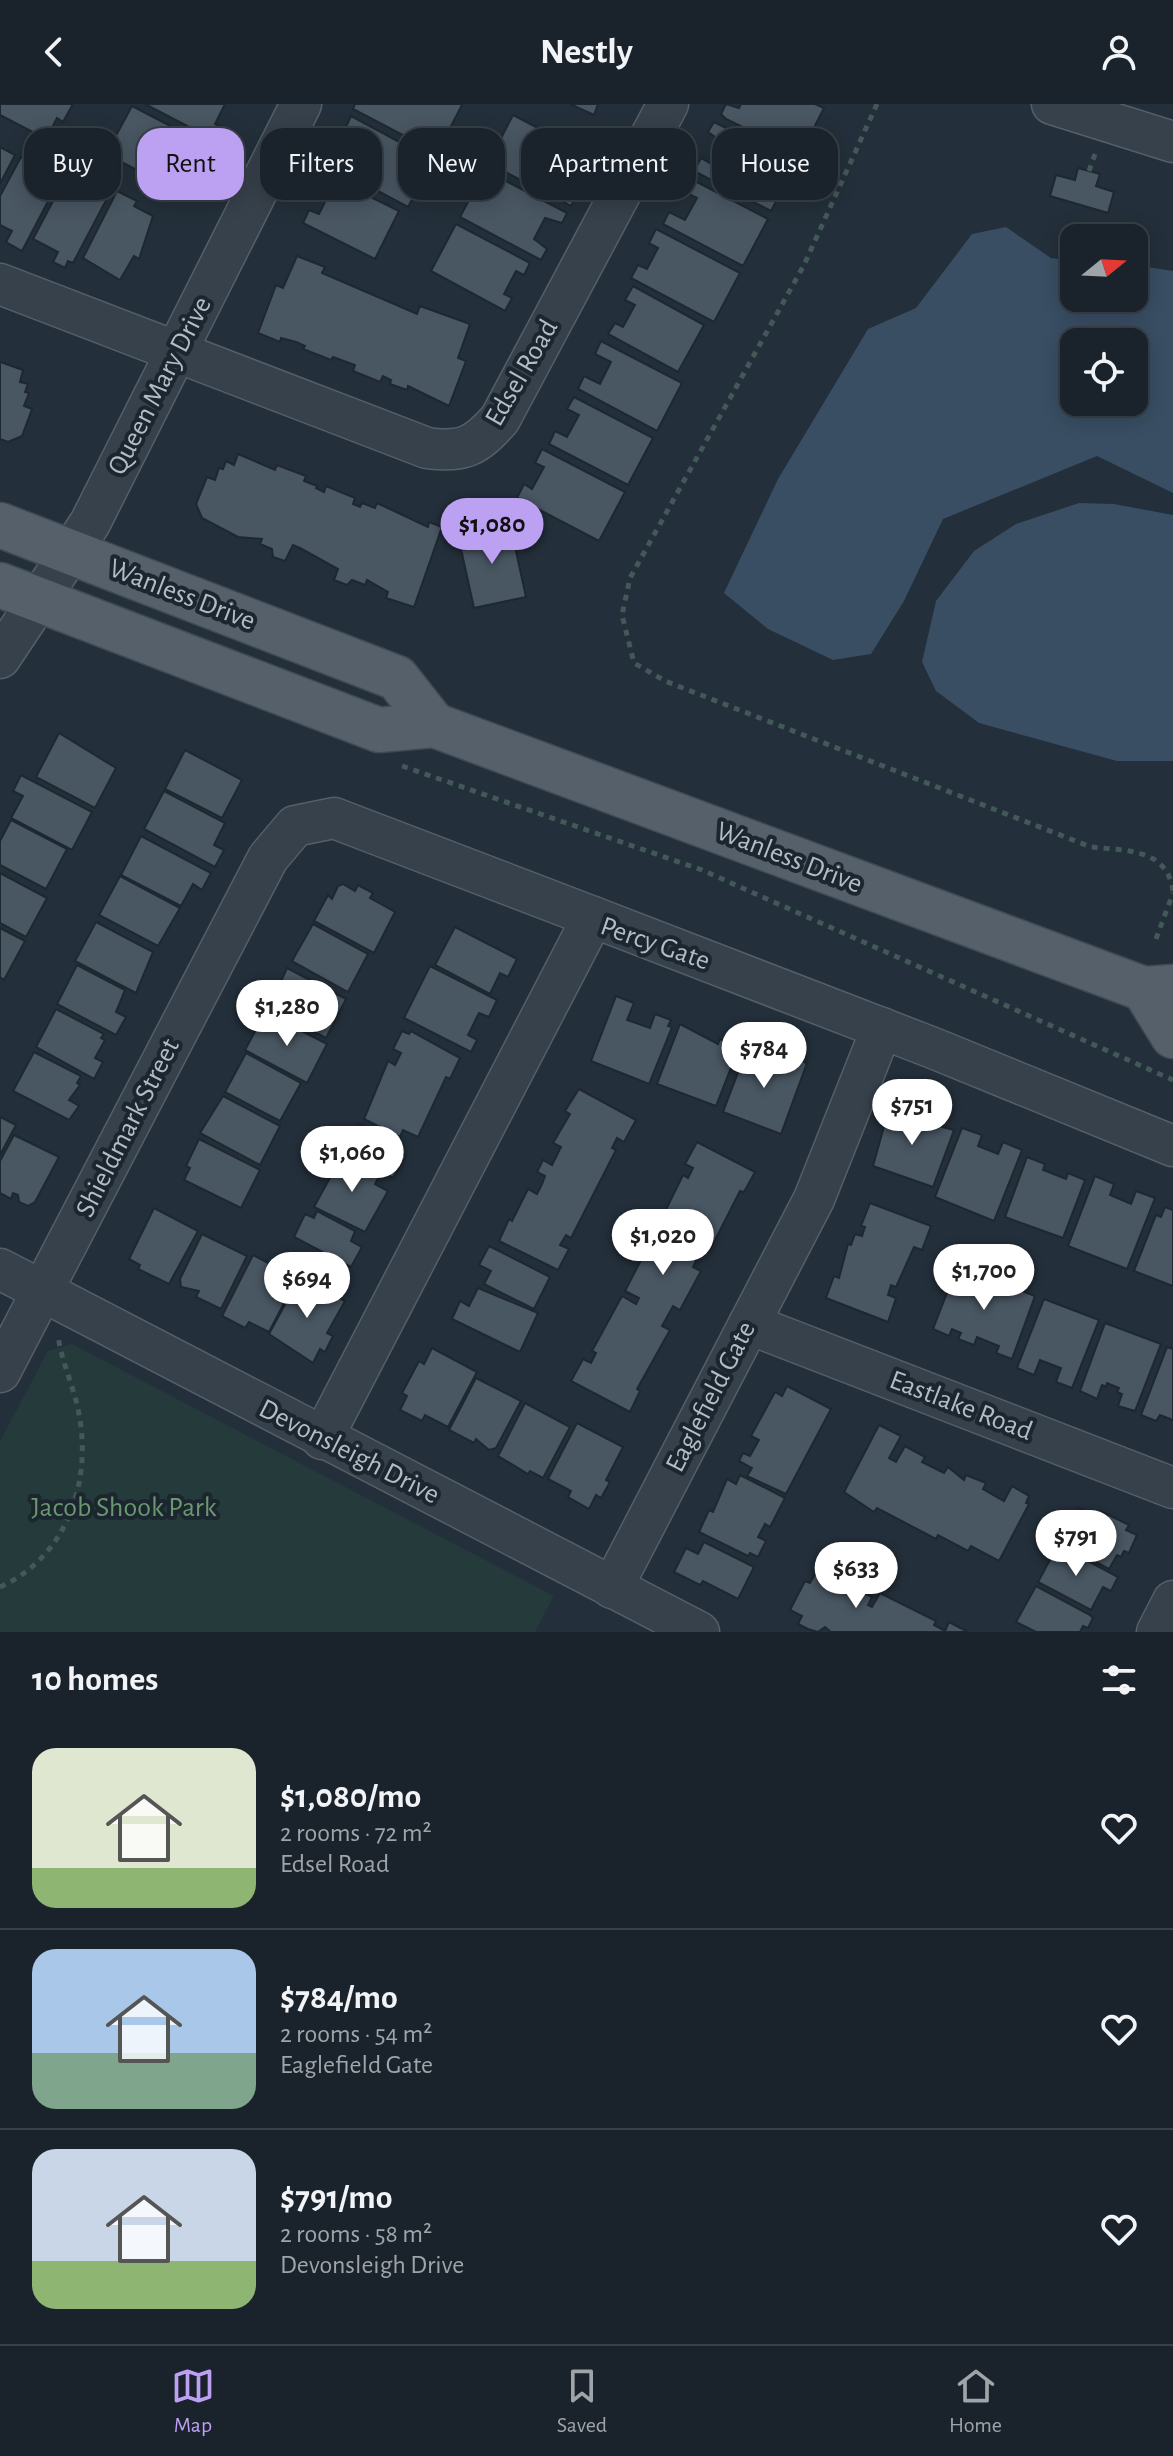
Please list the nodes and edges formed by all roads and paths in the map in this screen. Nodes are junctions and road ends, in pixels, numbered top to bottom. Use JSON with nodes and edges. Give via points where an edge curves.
{"nodes":[{"id":1,"x":301,"y":104,"type":"edge"},
{"id":2,"x":668,"y":104,"type":"edge"},
{"id":3,"x":877,"y":104,"type":"edge"},
{"id":4,"x":1052,"y":104,"type":"edge"},
{"id":5,"x":1103,"y":126,"type":"edge"},
{"id":6,"x":1173,"y":142,"type":"edge"},
{"id":7,"x":1089,"y":171,"type":"dead end"},
{"id":8,"x":0,"y":284,"type":"edge"},
{"id":9,"x":178,"y":354,"type":"junction"},
{"id":10,"x":0,"y":525,"type":"edge"},
{"id":11,"x":70,"y":552,"type":"junction"},
{"id":12,"x":19,"y":592,"type":"edge"},
{"id":13,"x":0,"y":658,"type":"edge"},
{"id":14,"x":434,"y":725,"type":"junction"},
{"id":15,"x":397,"y":764,"type":"dead end"},
{"id":16,"x":1173,"y":893,"type":"edge"},
{"id":17,"x":593,"y":917,"type":"junction"},
{"id":18,"x":1156,"y":939,"type":"dead end"},
{"id":19,"x":1159,"y":988,"type":"edge"},
{"id":20,"x":882,"y":1028,"type":"junction"},
{"id":21,"x":1173,"y":1036,"type":"edge"},
{"id":22,"x":1173,"y":1080,"type":"edge"},
{"id":23,"x":1173,"y":1146,"type":"edge"},
{"id":24,"x":0,"y":1269,"type":"edge"},
{"id":25,"x":43,"y":1292,"type":"junction"},
{"id":26,"x":749,"y":1324,"type":"junction"},
{"id":27,"x":58,"y":1331,"type":"dead end"},
{"id":28,"x":0,"y":1372,"type":"edge"},
{"id":29,"x":322,"y":1439,"type":"junction"},
{"id":30,"x":1173,"y":1488,"type":"edge"},
{"id":31,"x":0,"y":1587,"type":"edge"},
{"id":32,"x":612,"y":1588,"type":"junction"},
{"id":33,"x":1173,"y":1601,"type":"edge"},
{"id":34,"x":699,"y":1632,"type":"edge"},
{"id":35,"x":1157,"y":1632,"type":"edge"}],
"edges":[{"from":1,"to":9,"type":"street","name":"Queen Mary Drive"},
{"from":2,"to":9,"type":"street","name":"Edsel Road","via":[[500,419],[481,440],[454,451],[427,448]]},
{"from":3,"to":16,"type":"path","via":[[804,265],[630,578],[622,615],[634,663],[665,681],[1091,847],[1146,854],[1166,868]]},
{"from":4,"to":5,"type":"street"},
{"from":5,"to":6,"type":"street"},
{"from":5,"to":7,"type":"path"},
{"from":8,"to":9,"type":"street","name":"Edsel Road"},
{"from":9,"to":11,"type":"street","name":"Queen Mary Drive"},
{"from":10,"to":11,"type":"main road","name":"Wanless Drive"},
{"from":11,"to":12,"type":"street","name":"Queen Mary Drive"},
{"from":11,"to":14,"type":"main road","name":"Wanless Drive","via":[[397,678]]},
{"from":12,"to":13,"type":"street","name":"Queen Mary Drive"},
{"from":12,"to":14,"type":"main road","name":"Wanless Drive","via":[[379,730]]},
{"from":14,"to":19,"type":"main road","name":"Wanless Drive"},
{"from":15,"to":22,"type":"path","via":[[702,870]]},
{"from":16,"to":18,"type":"path"},
{"from":17,"to":20,"type":"street","name":"Percy Gate"},
{"from":17,"to":25,"type":"street","name":"Shieldmark Street","via":[[334,818],[295,826],[268,858]]},
{"from":17,"to":29,"type":"street","name":"Percy Gate"},
{"from":19,"to":21,"type":"main road","name":"Wanless Drive"},
{"from":20,"to":23,"type":"street","name":"Percy Gate"},
{"from":20,"to":26,"type":"street","name":"Eaglefield Gate","via":[[814,1199]]},
{"from":24,"to":25,"type":"street","name":"Devonsleigh Drive"},
{"from":25,"to":28,"type":"street","name":"Shieldmark Street"},
{"from":25,"to":29,"type":"street","name":"Devonsleigh Drive"},
{"from":26,"to":30,"type":"street","name":"Eastlake Road"},
{"from":26,"to":32,"type":"street","name":"Eaglefield Gate"},
{"from":27,"to":31,"type":"path","via":[[79,1413],[83,1479],[53,1544],[35,1564]]},
{"from":29,"to":32,"type":"street","name":"Devonsleigh Drive"},
{"from":32,"to":34,"type":"street","name":"Devonsleigh Drive"},
{"from":33,"to":35,"type":"street"}]}
